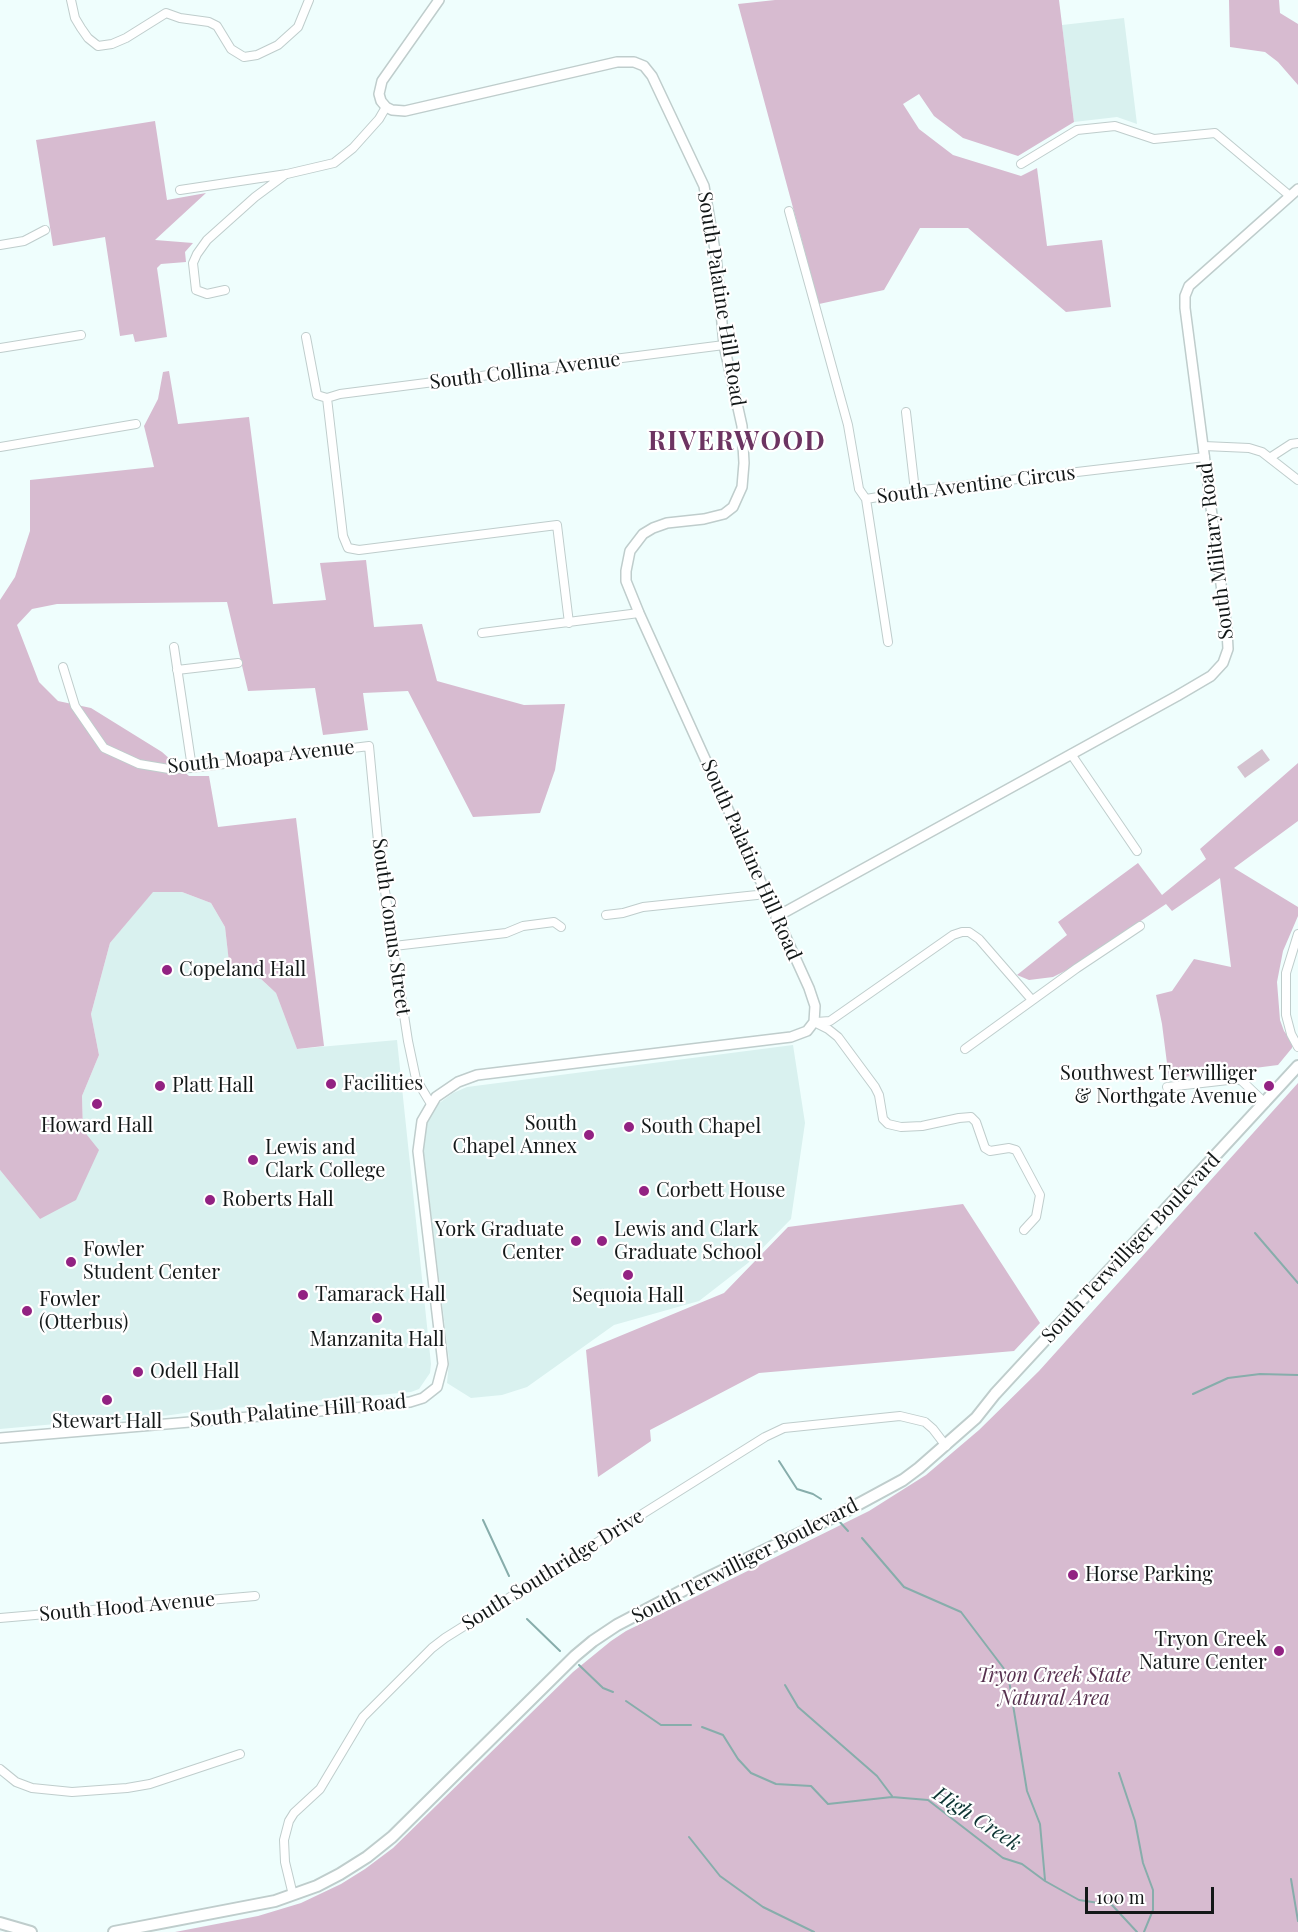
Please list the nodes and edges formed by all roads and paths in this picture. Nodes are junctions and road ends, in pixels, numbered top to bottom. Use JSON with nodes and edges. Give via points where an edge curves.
{"nodes":[{"id":1,"x":71,"y":0,"type":"edge"},
{"id":2,"x":309,"y":0,"type":"edge"},
{"id":3,"x":439,"y":0,"type":"edge"},
{"id":4,"x":386,"y":107,"type":"junction"},
{"id":5,"x":1021,"y":164,"type":"dead end"},
{"id":6,"x":286,"y":174,"type":"junction"},
{"id":7,"x":1298,"y":189,"type":"edge"},
{"id":8,"x":180,"y":190,"type":"dead end"},
{"id":9,"x":1290,"y":196,"type":"junction"},
{"id":10,"x":789,"y":211,"type":"dead end"},
{"id":11,"x":45,"y":230,"type":"dead end"},
{"id":12,"x":0,"y":245,"type":"edge"},
{"id":13,"x":225,"y":290,"type":"dead end"},
{"id":14,"x":81,"y":334,"type":"dead end"},
{"id":15,"x":306,"y":337,"type":"dead end"},
{"id":16,"x":724,"y":345,"type":"junction"},
{"id":17,"x":0,"y":348,"type":"edge"},
{"id":18,"x":327,"y":398,"type":"junction"},
{"id":19,"x":906,"y":412,"type":"dead end"},
{"id":20,"x":136,"y":423,"type":"dead end"},
{"id":21,"x":1298,"y":443,"type":"edge"},
{"id":22,"x":1204,"y":446,"type":"junction"},
{"id":23,"x":0,"y":447,"type":"edge"},
{"id":24,"x":1205,"y":457,"type":"junction"},
{"id":25,"x":1271,"y":457,"type":"junction"},
{"id":26,"x":1298,"y":480,"type":"edge"},
{"id":27,"x":915,"y":491,"type":"junction"},
{"id":28,"x":866,"y":499,"type":"junction"},
{"id":29,"x":639,"y":613,"type":"junction"},
{"id":30,"x":569,"y":623,"type":"junction"},
{"id":31,"x":482,"y":633,"type":"dead end"},
{"id":32,"x":888,"y":642,"type":"dead end"},
{"id":33,"x":174,"y":646,"type":"dead end"},
{"id":34,"x":238,"y":663,"type":"dead end"},
{"id":35,"x":63,"y":667,"type":"dead end"},
{"id":36,"x":177,"y":670,"type":"junction"},
{"id":37,"x":369,"y":746,"type":"joint"},
{"id":38,"x":1071,"y":754,"type":"junction"},
{"id":39,"x":192,"y":768,"type":"junction"},
{"id":40,"x":1137,"y":851,"type":"dead end"},
{"id":41,"x":764,"y":892,"type":"junction"},
{"id":42,"x":606,"y":915,"type":"dead end"},
{"id":43,"x":776,"y":917,"type":"junction"},
{"id":44,"x":1140,"y":926,"type":"dead end"},
{"id":45,"x":561,"y":927,"type":"dead end"},
{"id":46,"x":1298,"y":934,"type":"edge"},
{"id":47,"x":394,"y":945,"type":"junction"},
{"id":48,"x":1032,"y":1000,"type":"junction"},
{"id":49,"x":814,"y":1022,"type":"junction"},
{"id":50,"x":1298,"y":1047,"type":"edge"},
{"id":51,"x":965,"y":1049,"type":"dead end"},
{"id":52,"x":1298,"y":1066,"type":"edge"},
{"id":53,"x":1167,"y":1087,"type":"dead end"},
{"id":54,"x":1265,"y":1103,"type":"junction"},
{"id":55,"x":431,"y":1104,"type":"junction"},
{"id":56,"x":1024,"y":1230,"type":"dead end"},
{"id":57,"x":0,"y":1438,"type":"edge"},
{"id":58,"x":946,"y":1446,"type":"junction"},
{"id":59,"x":255,"y":1596,"type":"dead end"},
{"id":60,"x":0,"y":1618,"type":"edge"},
{"id":61,"x":240,"y":1754,"type":"dead end"},
{"id":62,"x":0,"y":1769,"type":"edge"},
{"id":63,"x":293,"y":1895,"type":"junction"},
{"id":64,"x":0,"y":1923,"type":"edge"},
{"id":65,"x":31,"y":1932,"type":"edge"},
{"id":66,"x":114,"y":1932,"type":"edge"}],
"edges":[{"from":1,"to":2,"type":"street","via":[[75,18],[98,46],[126,38],[166,13],[209,22],[217,27],[231,49],[244,57],[278,45],[298,27]]},
{"from":3,"to":4,"type":"street","via":[[382,81],[381,101]]},
{"from":4,"to":6,"type":"street","via":[[353,148],[334,163]]},
{"from":4,"to":16,"type":"street","name":"South Palatine Hill Road","via":[[405,111],[617,62],[644,66],[704,186],[716,256]]},
{"from":5,"to":9,"type":"street","via":[[1077,130],[1115,126],[1154,139],[1215,133]]},
{"from":6,"to":8,"type":"street"},
{"from":6,"to":13,"type":"street","via":[[207,240],[197,254],[193,263],[196,290],[207,294]]},
{"from":7,"to":9,"type":"street","name":"South Military Road"},
{"from":9,"to":22,"type":"street","name":"South Military Road","via":[[1186,291]]},
{"from":10,"to":28,"type":"street","name":"South Aventine Circus","via":[[848,425],[860,489]]},
{"from":11,"to":12,"type":"street","via":[[24,241]]},
{"from":14,"to":17,"type":"street"},
{"from":15,"to":18,"type":"street","via":[[317,395]]},
{"from":16,"to":18,"type":"street","name":"South Collina Avenue"},
{"from":16,"to":29,"type":"street","name":"South Palatine Hill Road","via":[[743,437],[740,495],[724,514],[660,525],[638,540],[630,551],[626,571]]},
{"from":18,"to":30,"type":"street","via":[[343,536],[348,548],[359,550],[557,525]]},
{"from":19,"to":27,"type":"street"},
{"from":20,"to":23,"type":"street"},
{"from":21,"to":25,"type":"street"},
{"from":22,"to":24,"type":"street","name":"South Military Road"},
{"from":22,"to":25,"type":"street","via":[[1249,448]]},
{"from":24,"to":27,"type":"street","name":"South Aventine Circus"},
{"from":24,"to":38,"type":"street","name":"South Military Road","via":[[1227,630],[1225,659],[1216,672],[1202,681]]},
{"from":25,"to":26,"type":"street"},
{"from":27,"to":28,"type":"street","name":"South Aventine Circus"},
{"from":28,"to":32,"type":"street"},
{"from":29,"to":30,"type":"street"},
{"from":29,"to":41,"type":"street","name":"South Palatine Hill Road"},
{"from":30,"to":31,"type":"street"},
{"from":33,"to":36,"type":"street"},
{"from":34,"to":36,"type":"street"},
{"from":35,"to":39,"type":"street","name":"South Moapa Avenue","via":[[75,706],[104,748],[139,764]]},
{"from":36,"to":39,"type":"street"},
{"from":37,"to":39,"type":"street","name":"South Moapa Avenue"},
{"from":37,"to":47,"type":"street","name":"South Comus Street"},
{"from":38,"to":40,"type":"street"},
{"from":38,"to":43,"type":"street","name":"South Military Road"},
{"from":41,"to":42,"type":"street"},
{"from":41,"to":43,"type":"street","name":"South Palatine Hill Road"},
{"from":43,"to":49,"type":"street","name":"South Palatine Hill Road","via":[[813,999]]},
{"from":44,"to":48,"type":"street"},
{"from":45,"to":47,"type":"street","via":[[554,922],[506,933]]},
{"from":46,"to":50,"type":"street","via":[[1286,973],[1286,1015]]},
{"from":47,"to":55,"type":"street","name":"South Comus Street","via":[[414,1073]]},
{"from":48,"to":49,"type":"street","via":[[979,939],[966,932],[953,935],[830,1021]]},
{"from":48,"to":51,"type":"street"},
{"from":49,"to":55,"type":"street","name":"South Palatine Hill Road","via":[[807,1031],[790,1037],[470,1077],[447,1088]]},
{"from":49,"to":56,"type":"street","via":[[838,1037],[875,1087],[883,1119],[888,1124],[922,1126],[974,1118],[985,1149],[1017,1150],[1041,1200],[1036,1217]]},
{"from":52,"to":54,"type":"main road","name":"South Terwilliger Boulevard"},
{"from":53,"to":54,"type":"street","via":[[1236,1079]]},
{"from":54,"to":58,"type":"main road","name":"South Terwilliger Boulevard"},
{"from":55,"to":57,"type":"street","name":"South Palatine Hill Road","via":[[422,1121],[418,1151],[443,1364],[439,1382],[430,1393],[417,1400],[388,1404]]},
{"from":58,"to":63,"type":"main road","name":"South Terwilliger Boulevard","via":[[877,1495],[701,1581],[606,1633],[575,1656],[392,1837],[340,1874]]},
{"from":58,"to":63,"type":"street","name":"South Southridge Drive","via":[[925,1422],[900,1416],[784,1428],[445,1638],[363,1717],[320,1789],[294,1813],[286,1830],[284,1851]]},
{"from":59,"to":60,"type":"street","name":"South Hood Avenue"},
{"from":61,"to":62,"type":"street","via":[[150,1784],[72,1792],[32,1788],[16,1782]]},
{"from":63,"to":66,"type":"main road","name":"South Terwilliger Boulevard"},
{"from":64,"to":65,"type":"main road"}]}
